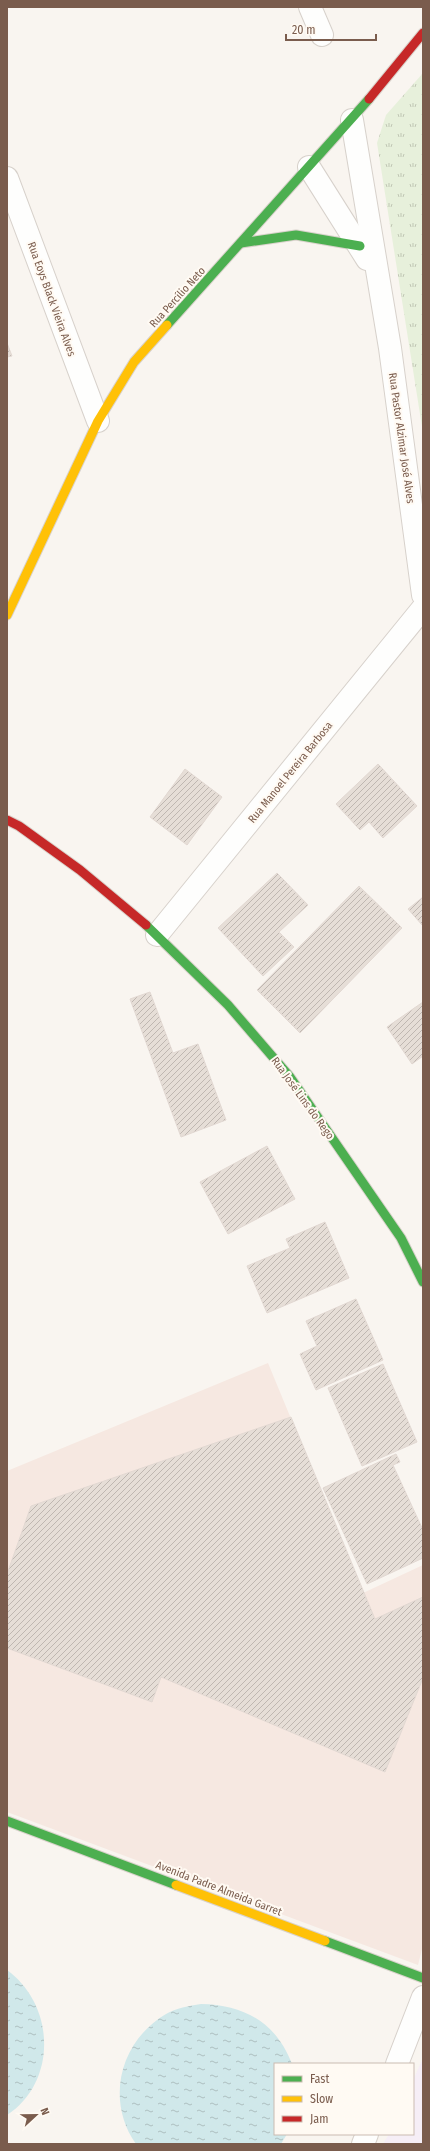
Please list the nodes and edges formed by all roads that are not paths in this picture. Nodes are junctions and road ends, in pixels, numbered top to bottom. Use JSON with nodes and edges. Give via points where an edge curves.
{"nodes":[{"id":1,"x":310,"y":7,"type":"edge"},
{"id":2,"x":423,"y":33,"type":"edge"},
{"id":3,"x":322,"y":35,"type":"dead end"},
{"id":4,"x":352,"y":120,"type":"junction"},
{"id":5,"x":310,"y":167,"type":"junction"},
{"id":6,"x":7,"y":178,"type":"edge"},
{"id":7,"x":241,"y":243,"type":"junction"},
{"id":8,"x":360,"y":246,"type":"junction"},
{"id":9,"x":379,"y":281,"type":"junction"},
{"id":10,"x":98,"y":421,"type":"junction"},
{"id":11,"x":423,"y":595,"type":"edge"},
{"id":12,"x":423,"y":608,"type":"edge"},
{"id":13,"x":7,"y":615,"type":"edge"},
{"id":14,"x":7,"y":820,"type":"edge"},
{"id":15,"x":157,"y":935,"type":"junction"},
{"id":16,"x":423,"y":1282,"type":"edge"},
{"id":17,"x":7,"y":1821,"type":"edge"},
{"id":18,"x":423,"y":1978,"type":"edge"},
{"id":19,"x":423,"y":1997,"type":"edge"},
{"id":20,"x":397,"y":2063,"type":"edge"}],
"edges":[{"from":1,"to":3,"type":"street"},
{"from":2,"to":4,"type":"street","name":"Rua Percílio Neto"},
{"from":4,"to":5,"type":"street","name":"Rua Percílio Neto"},
{"from":4,"to":9,"type":"street","name":"Rua Pastor Alzimar José Alves"},
{"from":5,"to":7,"type":"street","name":"Rua Percílio Neto"},
{"from":5,"to":8,"type":"street","name":"Rua Pastor Alzimar José Alves"},
{"from":6,"to":10,"type":"street","name":"Rua Eoys Black Vieira Alves"},
{"from":7,"to":8,"type":"street","via":[[296,235]]},
{"from":7,"to":10,"type":"street","name":"Rua Percílio Neto","via":[[134,362]]},
{"from":8,"to":9,"type":"street","name":"Rua Pastor Alzimar José Alves"},
{"from":9,"to":11,"type":"street","name":"Rua Pastor Alzimar José Alves"},
{"from":10,"to":13,"type":"street","name":"Rua Percílio Neto"},
{"from":12,"to":15,"type":"street","name":"Rua Manoel Pereira Barbosa"},
{"from":14,"to":15,"type":"street","name":"Rua José Lins do Rego","via":[[80,870]]},
{"from":15,"to":16,"type":"street","name":"Rua José Lins do Rego","via":[[228,1005],[290,1077],[402,1238]]},
{"from":17,"to":18,"type":"street","name":"Avenida Padre Almeida Garret"},
{"from":19,"to":20,"type":"street"}]}
